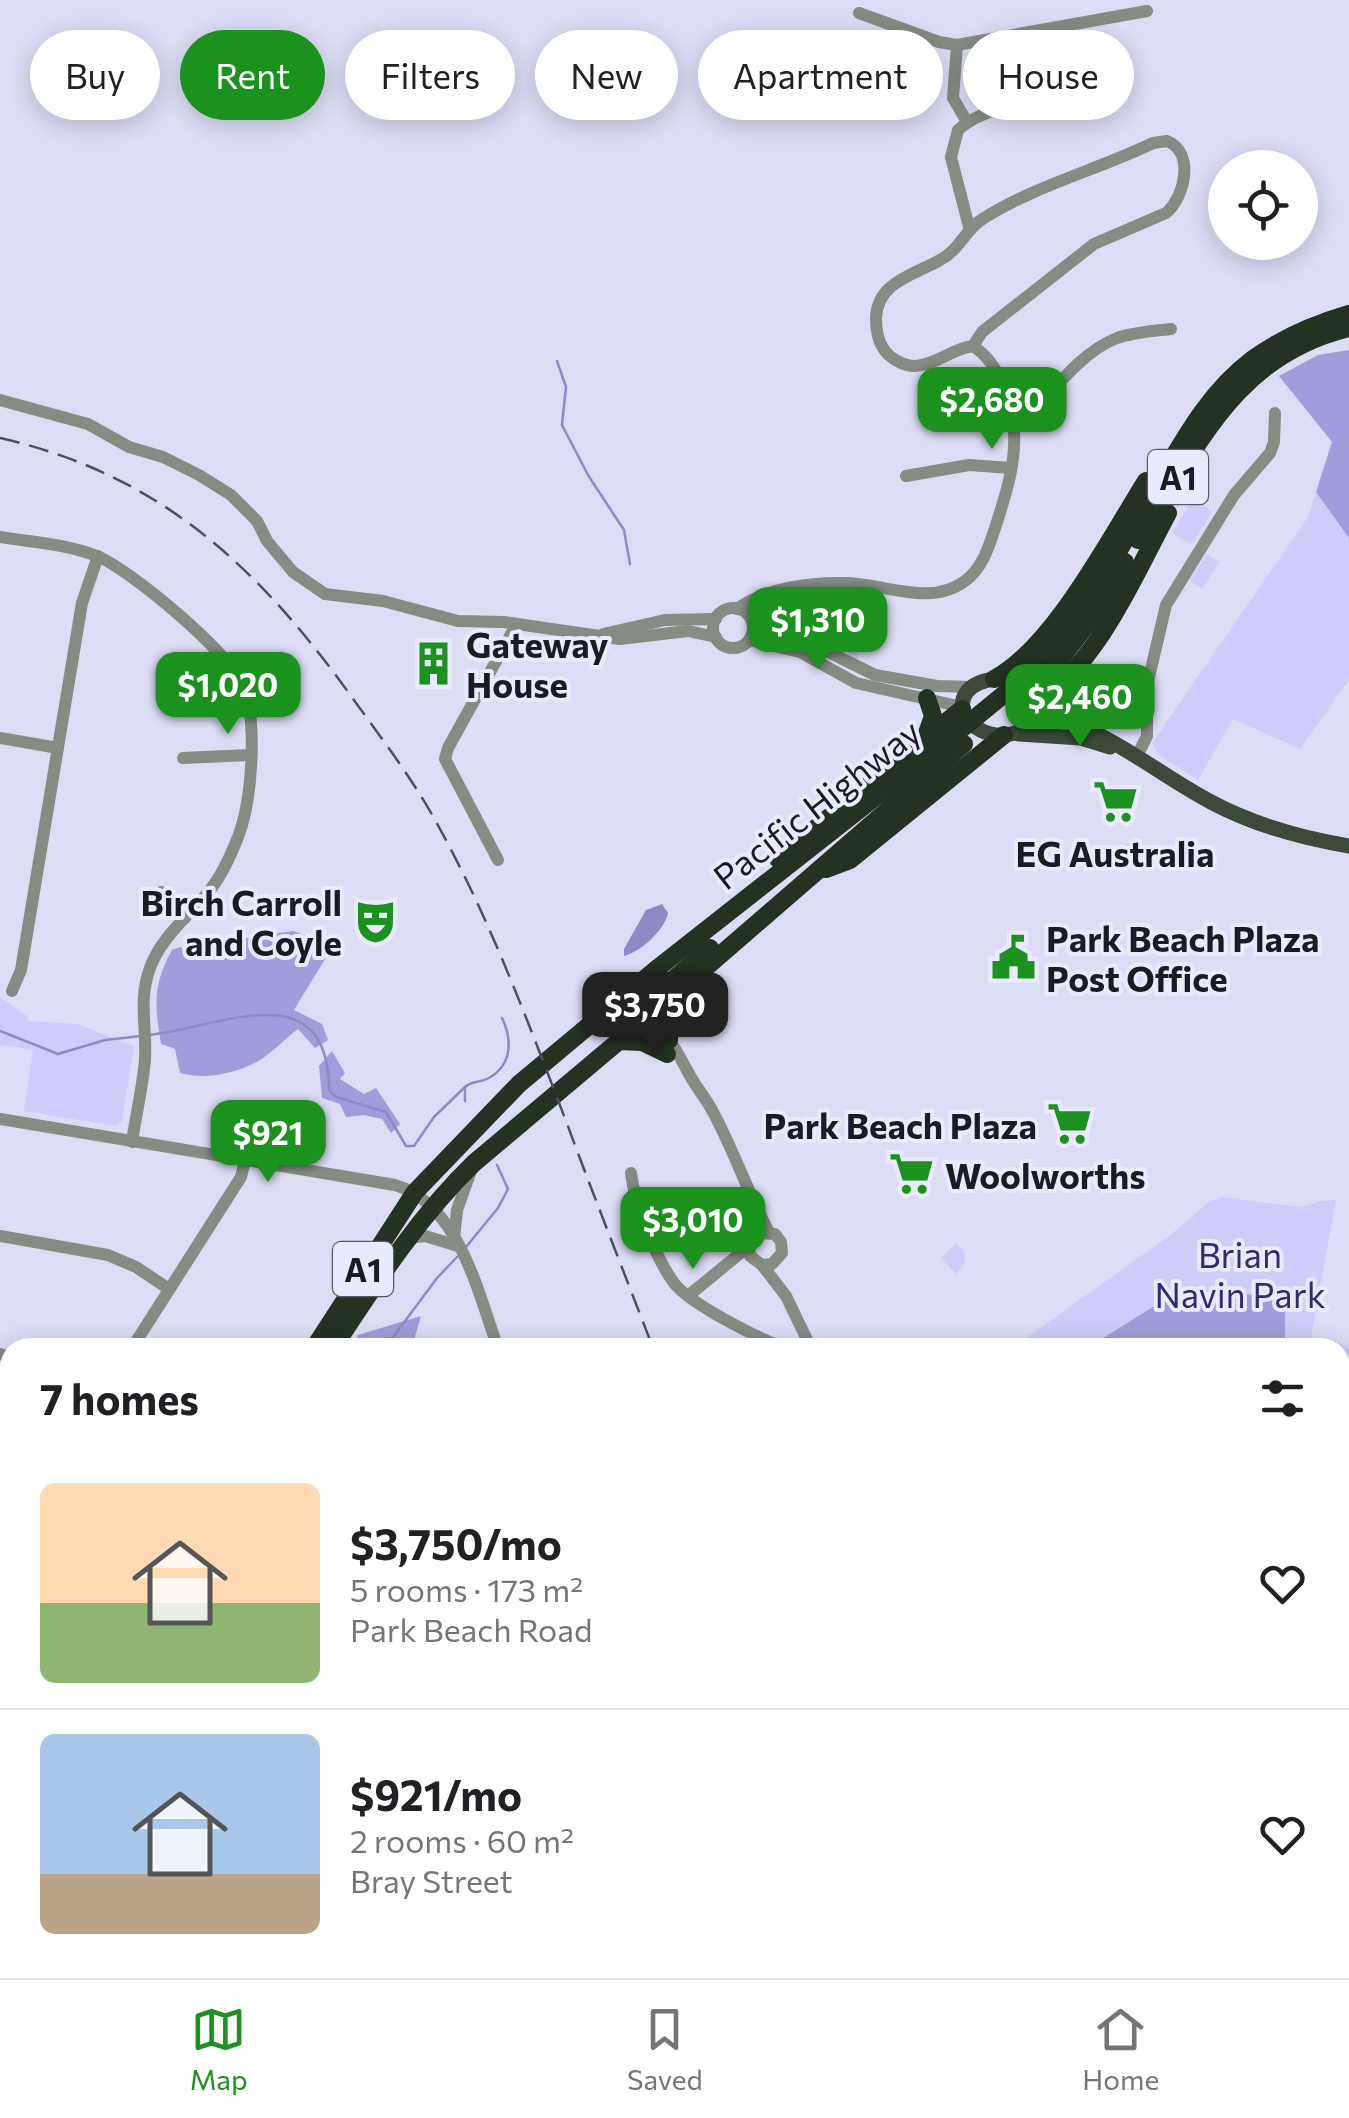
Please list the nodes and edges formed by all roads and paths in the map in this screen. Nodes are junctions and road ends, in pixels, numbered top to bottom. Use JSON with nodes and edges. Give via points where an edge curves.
{"nodes":[{"id":1,"x":1147,"y":11,"type":"dead end"},
{"id":2,"x":860,"y":13,"type":"dead end"},
{"id":3,"x":957,"y":45,"type":"junction"},
{"id":4,"x":971,"y":120,"type":"edge"},
{"id":5,"x":967,"y":122,"type":"junction"},
{"id":6,"x":969,"y":227,"type":"junction"},
{"id":7,"x":1349,"y":314,"type":"edge"},
{"id":8,"x":1349,"y":328,"type":"edge"},
{"id":9,"x":1171,"y":329,"type":"dead end"},
{"id":10,"x":973,"y":346,"type":"junction"},
{"id":11,"x":0,"y":400,"type":"edge"},
{"id":12,"x":1275,"y":414,"type":"dead end"},
{"id":13,"x":1014,"y":428,"type":"junction"},
{"id":14,"x":1170,"y":463,"type":"junction"},
{"id":15,"x":1011,"y":468,"type":"junction"},
{"id":16,"x":906,"y":476,"type":"dead end"},
{"id":17,"x":0,"y":537,"type":"edge"},
{"id":18,"x":98,"y":556,"type":"junction"},
{"id":19,"x":746,"y":616,"type":"junction"},
{"id":20,"x":716,"y":619,"type":"junction"},
{"id":21,"x":516,"y":625,"type":"junction"},
{"id":22,"x":596,"y":636,"type":"junction"},
{"id":23,"x":716,"y":637,"type":"junction"},
{"id":24,"x":749,"y":640,"type":"junction"},
{"id":25,"x":1048,"y":676,"type":"junction"},
{"id":26,"x":994,"y":679,"type":"junction"},
{"id":27,"x":971,"y":686,"type":"junction"},
{"id":28,"x":926,"y":698,"type":"junction"},
{"id":29,"x":962,"y":708,"type":"junction"},
{"id":30,"x":1034,"y":709,"type":"junction"},
{"id":31,"x":1064,"y":718,"type":"junction"},
{"id":32,"x":1008,"y":734,"type":"junction"},
{"id":33,"x":0,"y":738,"type":"edge"},
{"id":34,"x":924,"y":741,"type":"junction"},
{"id":35,"x":956,"y":742,"type":"junction"},
{"id":36,"x":58,"y":748,"type":"junction"},
{"id":37,"x":250,"y":755,"type":"junction"},
{"id":38,"x":182,"y":758,"type":"dead end"},
{"id":39,"x":1136,"y":758,"type":"junction"},
{"id":40,"x":864,"y":807,"type":"junction"},
{"id":41,"x":1349,"y":846,"type":"edge"},
{"id":42,"x":498,"y":860,"type":"dead end"},
{"id":43,"x":814,"y":874,"type":"junction"},
{"id":44,"x":161,"y":892,"type":"dead end"},
{"id":45,"x":184,"y":919,"type":"junction"},
{"id":46,"x":659,"y":967,"type":"junction"},
{"id":47,"x":690,"y":982,"type":"junction"},
{"id":48,"x":12,"y":991,"type":"dead end"},
{"id":49,"x":645,"y":1020,"type":"junction"},
{"id":50,"x":578,"y":1033,"type":"junction"},
{"id":51,"x":618,"y":1041,"type":"junction"},
{"id":52,"x":668,"y":1047,"type":"junction"},
{"id":53,"x":0,"y":1119,"type":"edge"},
{"id":54,"x":132,"y":1142,"type":"junction"},
{"id":55,"x":245,"y":1160,"type":"junction"},
{"id":56,"x":474,"y":1163,"type":"junction"},
{"id":57,"x":630,"y":1173,"type":"dead end"},
{"id":58,"x":747,"y":1191,"type":"junction"},
{"id":59,"x":415,"y":1192,"type":"junction"},
{"id":60,"x":432,"y":1208,"type":"junction"},
{"id":61,"x":770,"y":1232,"type":"junction"},
{"id":62,"x":0,"y":1236,"type":"edge"},
{"id":63,"x":408,"y":1238,"type":"junction"},
{"id":64,"x":751,"y":1241,"type":"junction"},
{"id":65,"x":456,"y":1242,"type":"junction"},
{"id":66,"x":780,"y":1258,"type":"junction"},
{"id":67,"x":760,"y":1264,"type":"junction"},
{"id":68,"x":719,"y":1270,"type":"junction"},
{"id":69,"x":169,"y":1289,"type":"junction"},
{"id":70,"x":688,"y":1296,"type":"junction"},
{"id":71,"x":786,"y":1296,"type":"junction"},
{"id":72,"x":138,"y":1338,"type":"edge"},
{"id":73,"x":320,"y":1338,"type":"edge"},
{"id":74,"x":340,"y":1338,"type":"edge"},
{"id":75,"x":494,"y":1338,"type":"edge"},
{"id":76,"x":759,"y":1338,"type":"edge"},
{"id":77,"x":806,"y":1338,"type":"edge"}],
"edges":[{"from":1,"to":3,"type":"street"},
{"from":2,"to":3,"type":"street"},
{"from":3,"to":5,"type":"street","via":[[953,98]]},
{"from":4,"to":5,"type":"street"},
{"from":5,"to":6,"type":"street","via":[[951,157]]},
{"from":6,"to":10,"type":"street","via":[[956,249],[892,285],[876,308],[876,326],[884,351],[904,364],[928,363]]},
{"from":6,"to":10,"type":"street","via":[[1050,184],[1154,143],[1174,143],[1183,158],[1174,207],[1094,244]]},
{"from":7,"to":14,"type":"highway","name":"Pacific Highway","number":"A1","via":[[1311,326],[1254,359],[1210,400]]},
{"from":8,"to":25,"type":"highway","name":"Pacific Highway","number":"A1","via":[[1298,346],[1236,390]]},
{"from":9,"to":13,"type":"street","via":[[1108,343]]},
{"from":10,"to":13,"type":"street","via":[[1000,376]]},
{"from":11,"to":21,"type":"street","via":[[88,424],[199,475],[230,495],[293,572],[318,592],[458,621]]},
{"from":12,"to":39,"type":"street","via":[[1270,453],[1234,495],[1166,605],[1146,686],[1148,736]]},
{"from":13,"to":15,"type":"street"},
{"from":14,"to":25,"type":"highway","name":"Pacific Highway","number":"A1","via":[[1058,644]]},
{"from":14,"to":26,"type":"highway","via":[[1148,478],[1038,643]]},
{"from":15,"to":16,"type":"street","via":[[969,465]]},
{"from":15,"to":19,"type":"street","via":[[985,554],[963,582],[917,593],[817,585],[749,600]]},
{"from":17,"to":18,"type":"street"},
{"from":18,"to":36,"type":"street","via":[[82,603]]},
{"from":18,"to":37,"type":"street","via":[[146,586],[234,671],[247,698]]},
{"from":19,"to":20,"type":"street","via":[[725,610]]},
{"from":19,"to":24,"type":"street"},
{"from":19,"to":27,"type":"street","via":[[875,675]]},
{"from":20,"to":22,"type":"street","via":[[666,620]]},
{"from":20,"to":23,"type":"street"},
{"from":21,"to":22,"type":"street"},
{"from":21,"to":42,"type":"street","via":[[445,759]]},
{"from":22,"to":23,"type":"street","via":[[620,640],[688,631]]},
{"from":23,"to":24,"type":"street","via":[[733,648]]},
{"from":24,"to":28,"type":"street","via":[[800,652],[856,683]]},
{"from":25,"to":30,"type":"highway"},
{"from":25,"to":31,"type":"main road"},
{"from":25,"to":35,"type":"highway","name":"Pacific Highway","number":"A1","bridge":true},
{"from":26,"to":27,"type":"main road"},
{"from":26,"to":30,"type":"main road","via":[[1022,685]]},
{"from":27,"to":29,"type":"main road"},
{"from":28,"to":29,"type":"street"},
{"from":28,"to":34,"type":"highway","via":[[934,716]]},
{"from":29,"to":32,"type":"main road","via":[[978,729]]},
{"from":29,"to":34,"type":"highway"},
{"from":30,"to":31,"type":"main road"},
{"from":30,"to":32,"type":"main road","via":[[1028,726]]},
{"from":31,"to":39,"type":"main road"},
{"from":32,"to":39,"type":"main road","via":[[1081,738]]},
{"from":32,"to":43,"type":"highway","via":[[850,860]]},
{"from":33,"to":36,"type":"street"},
{"from":34,"to":46,"type":"highway","via":[[754,879]]},
{"from":35,"to":40,"type":"highway","name":"Pacific Highway","number":"A1"},
{"from":35,"to":43,"type":"highway","name":"Pacific Highway","number":"A1"},
{"from":36,"to":48,"type":"street"},
{"from":37,"to":38,"type":"street"},
{"from":37,"to":45,"type":"street","via":[[239,835],[212,888]]},
{"from":39,"to":41,"type":"main road","via":[[1236,815]]},
{"from":40,"to":46,"type":"highway","name":"Pacific Highway","number":"A1"},
{"from":40,"to":49,"type":"highway","via":[[834,842],[648,1001]]},
{"from":43,"to":47,"type":"highway","name":"Pacific Highway","number":"A1"},
{"from":44,"to":45,"type":"street"},
{"from":45,"to":54,"type":"street","via":[[150,968],[142,1003],[146,1057]]},
{"from":46,"to":50,"type":"highway","name":"Pacific Highway","number":"A1"},
{"from":47,"to":49,"type":"highway","name":"Pacific Highway","number":"A1"},
{"from":47,"to":52,"type":"highway","via":[[670,1019]]},
{"from":49,"to":50,"type":"highway","via":[[622,1014]]},
{"from":49,"to":51,"type":"highway","name":"Pacific Highway","number":"A1"},
{"from":49,"to":52,"type":"street","via":[[656,1024]]},
{"from":50,"to":59,"type":"highway","name":"Pacific Highway","number":"A1"},
{"from":51,"to":52,"type":"highway"},
{"from":51,"to":56,"type":"highway","name":"Pacific Highway","number":"A1"},
{"from":52,"to":58,"type":"street","via":[[713,1111]]},
{"from":53,"to":54,"type":"street"},
{"from":54,"to":55,"type":"street"},
{"from":55,"to":59,"type":"street"},
{"from":55,"to":69,"type":"street","via":[[241,1177]]},
{"from":56,"to":60,"type":"highway","name":"Pacific Highway","number":"A1"},
{"from":56,"to":65,"type":"street","via":[[457,1210]]},
{"from":57,"to":70,"type":"street","via":[[658,1255]]},
{"from":58,"to":61,"type":"street"},
{"from":58,"to":64,"type":"street"},
{"from":59,"to":60,"type":"street"},
{"from":59,"to":73,"type":"highway","name":"Pacific Highway","number":"A1"},
{"from":60,"to":63,"type":"highway","name":"Pacific Highway","number":"A1"},
{"from":60,"to":65,"type":"street"},
{"from":61,"to":64,"type":"street"},
{"from":61,"to":66,"type":"street","via":[[781,1242]]},
{"from":62,"to":69,"type":"street","via":[[108,1256]]},
{"from":63,"to":65,"type":"street"},
{"from":63,"to":74,"type":"highway","name":"Pacific Highway","number":"A1"},
{"from":64,"to":67,"type":"street","via":[[750,1256]]},
{"from":64,"to":68,"type":"street"},
{"from":65,"to":75,"type":"street"},
{"from":66,"to":67,"type":"street"},
{"from":66,"to":71,"type":"street"},
{"from":67,"to":68,"type":"street"},
{"from":67,"to":71,"type":"street"},
{"from":68,"to":70,"type":"street"},
{"from":69,"to":72,"type":"street"},
{"from":70,"to":76,"type":"street"},
{"from":71,"to":77,"type":"street"}]}
